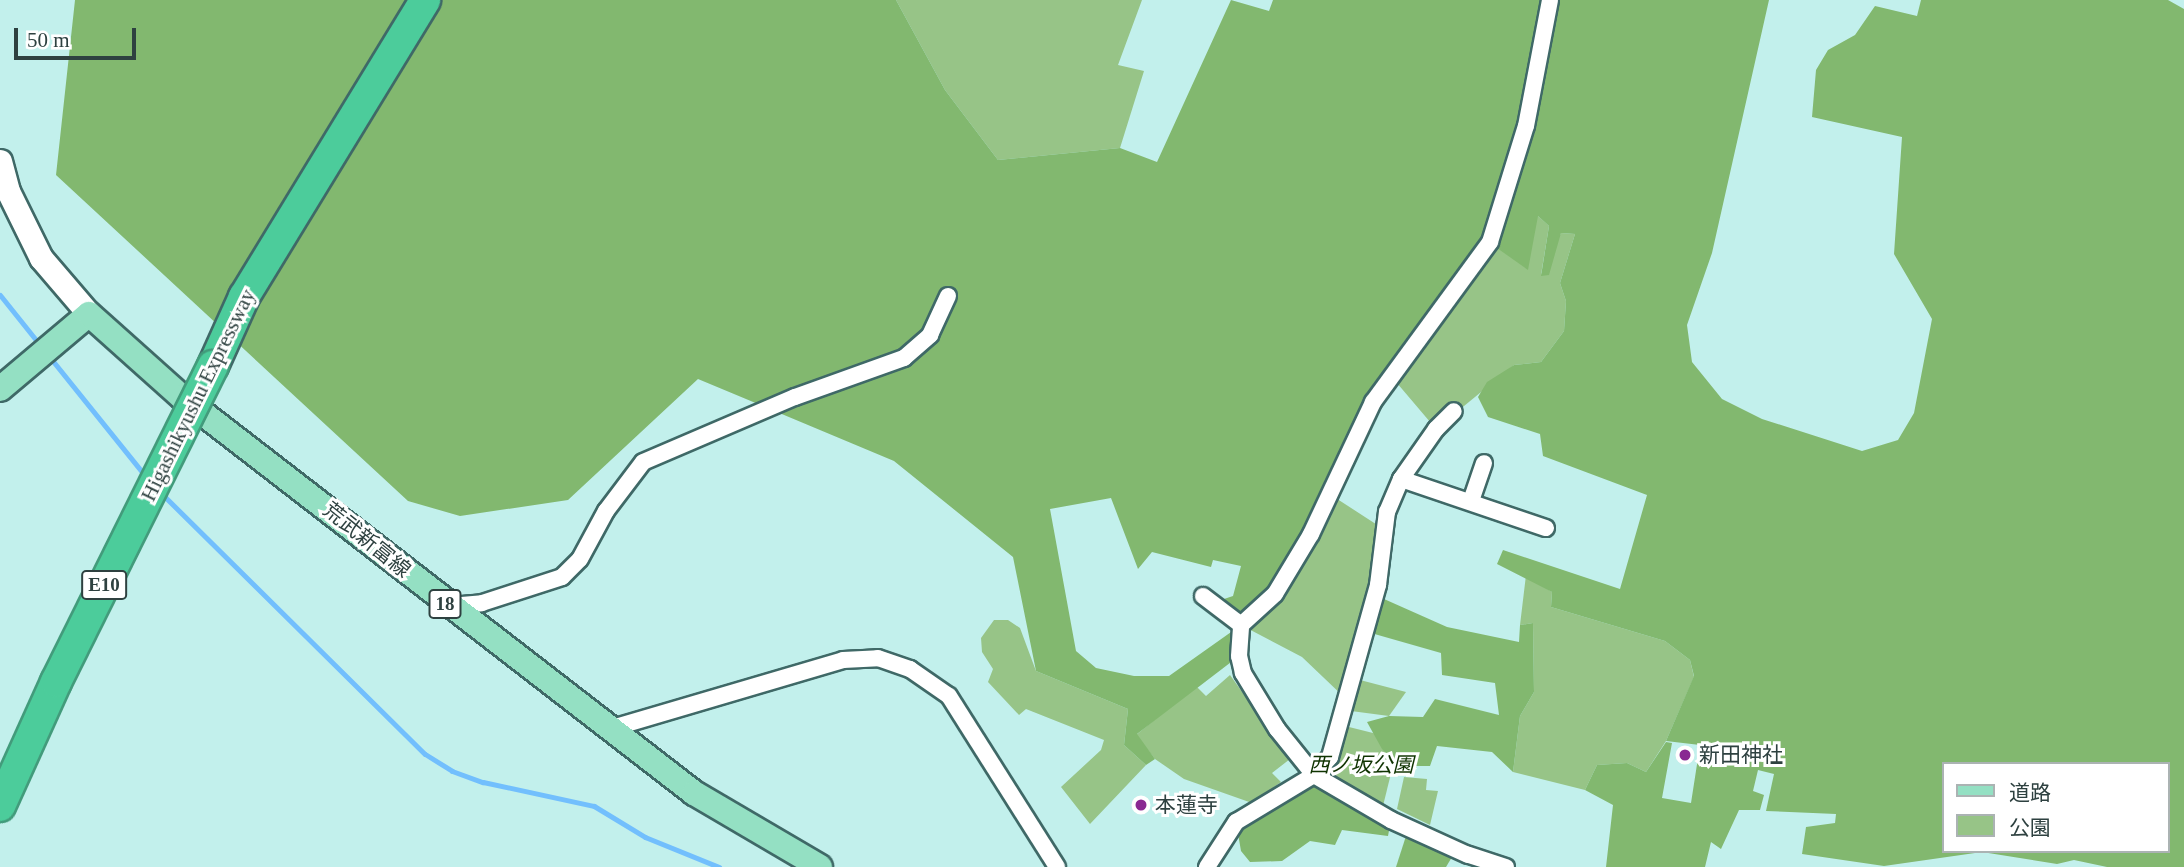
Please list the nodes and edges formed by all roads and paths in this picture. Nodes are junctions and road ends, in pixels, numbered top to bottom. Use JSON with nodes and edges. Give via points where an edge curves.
{"nodes":[{"id":1,"x":425,"y":0,"type":"edge"},
{"id":2,"x":1550,"y":0,"type":"edge"},
{"id":3,"x":0,"y":162,"type":"edge"},
{"id":4,"x":948,"y":296,"type":"dead end"},
{"id":5,"x":89,"y":314,"type":"junction"},
{"id":6,"x":0,"y":389,"type":"edge"},
{"id":7,"x":1454,"y":411,"type":"dead end"},
{"id":8,"x":1484,"y":463,"type":"dead end"},
{"id":9,"x":1401,"y":479,"type":"junction"},
{"id":10,"x":1471,"y":501,"type":"junction"},
{"id":11,"x":1546,"y":528,"type":"dead end"},
{"id":12,"x":1203,"y":596,"type":"dead end"},
{"id":13,"x":447,"y":607,"type":"junction"},
{"id":14,"x":1241,"y":625,"type":"junction"},
{"id":15,"x":609,"y":729,"type":"junction"},
{"id":16,"x":1314,"y":775,"type":"junction"},
{"id":17,"x":0,"y":806,"type":"edge"},
{"id":18,"x":820,"y":867,"type":"edge"},
{"id":19,"x":1057,"y":867,"type":"edge"},
{"id":20,"x":1207,"y":867,"type":"edge"},
{"id":21,"x":1506,"y":867,"type":"edge"}],
"edges":[{"from":1,"to":17,"type":"highway","name":"Higashikyushu Expressway","number":"E10","bridge":true,"via":[[244,297]]},
{"from":2,"to":14,"type":"street","via":[[1526,126],[1490,243],[1373,402],[1311,534],[1275,594]]},
{"from":3,"to":5,"type":"main road","via":[[8,191],[41,258]]},
{"from":4,"to":13,"type":"street","via":[[930,335],[904,358],[795,397],[643,462],[606,511],[580,559],[562,577],[482,603]]},
{"from":5,"to":6,"type":"main road"},
{"from":5,"to":13,"type":"main road","name":"荒武新富線","number":"18","via":[[183,398],[371,541]]},
{"from":7,"to":9,"type":"street"},
{"from":8,"to":10,"type":"street"},
{"from":9,"to":10,"type":"street"},
{"from":9,"to":16,"type":"street","via":[[1387,512],[1378,585],[1330,757]]},
{"from":10,"to":11,"type":"street"},
{"from":12,"to":14,"type":"street"},
{"from":13,"to":15,"type":"main road","name":"荒武新富線","number":"18"},
{"from":14,"to":16,"type":"street","via":[[1243,673],[1277,729]]},
{"from":15,"to":18,"type":"main road","name":"荒武新富線","number":"18","via":[[694,793]]},
{"from":15,"to":19,"type":"street","via":[[843,660],[878,659],[910,669],[949,696]]},
{"from":16,"to":20,"type":"street","via":[[1237,822]]},
{"from":16,"to":21,"type":"street","via":[[1391,820]]}]}
